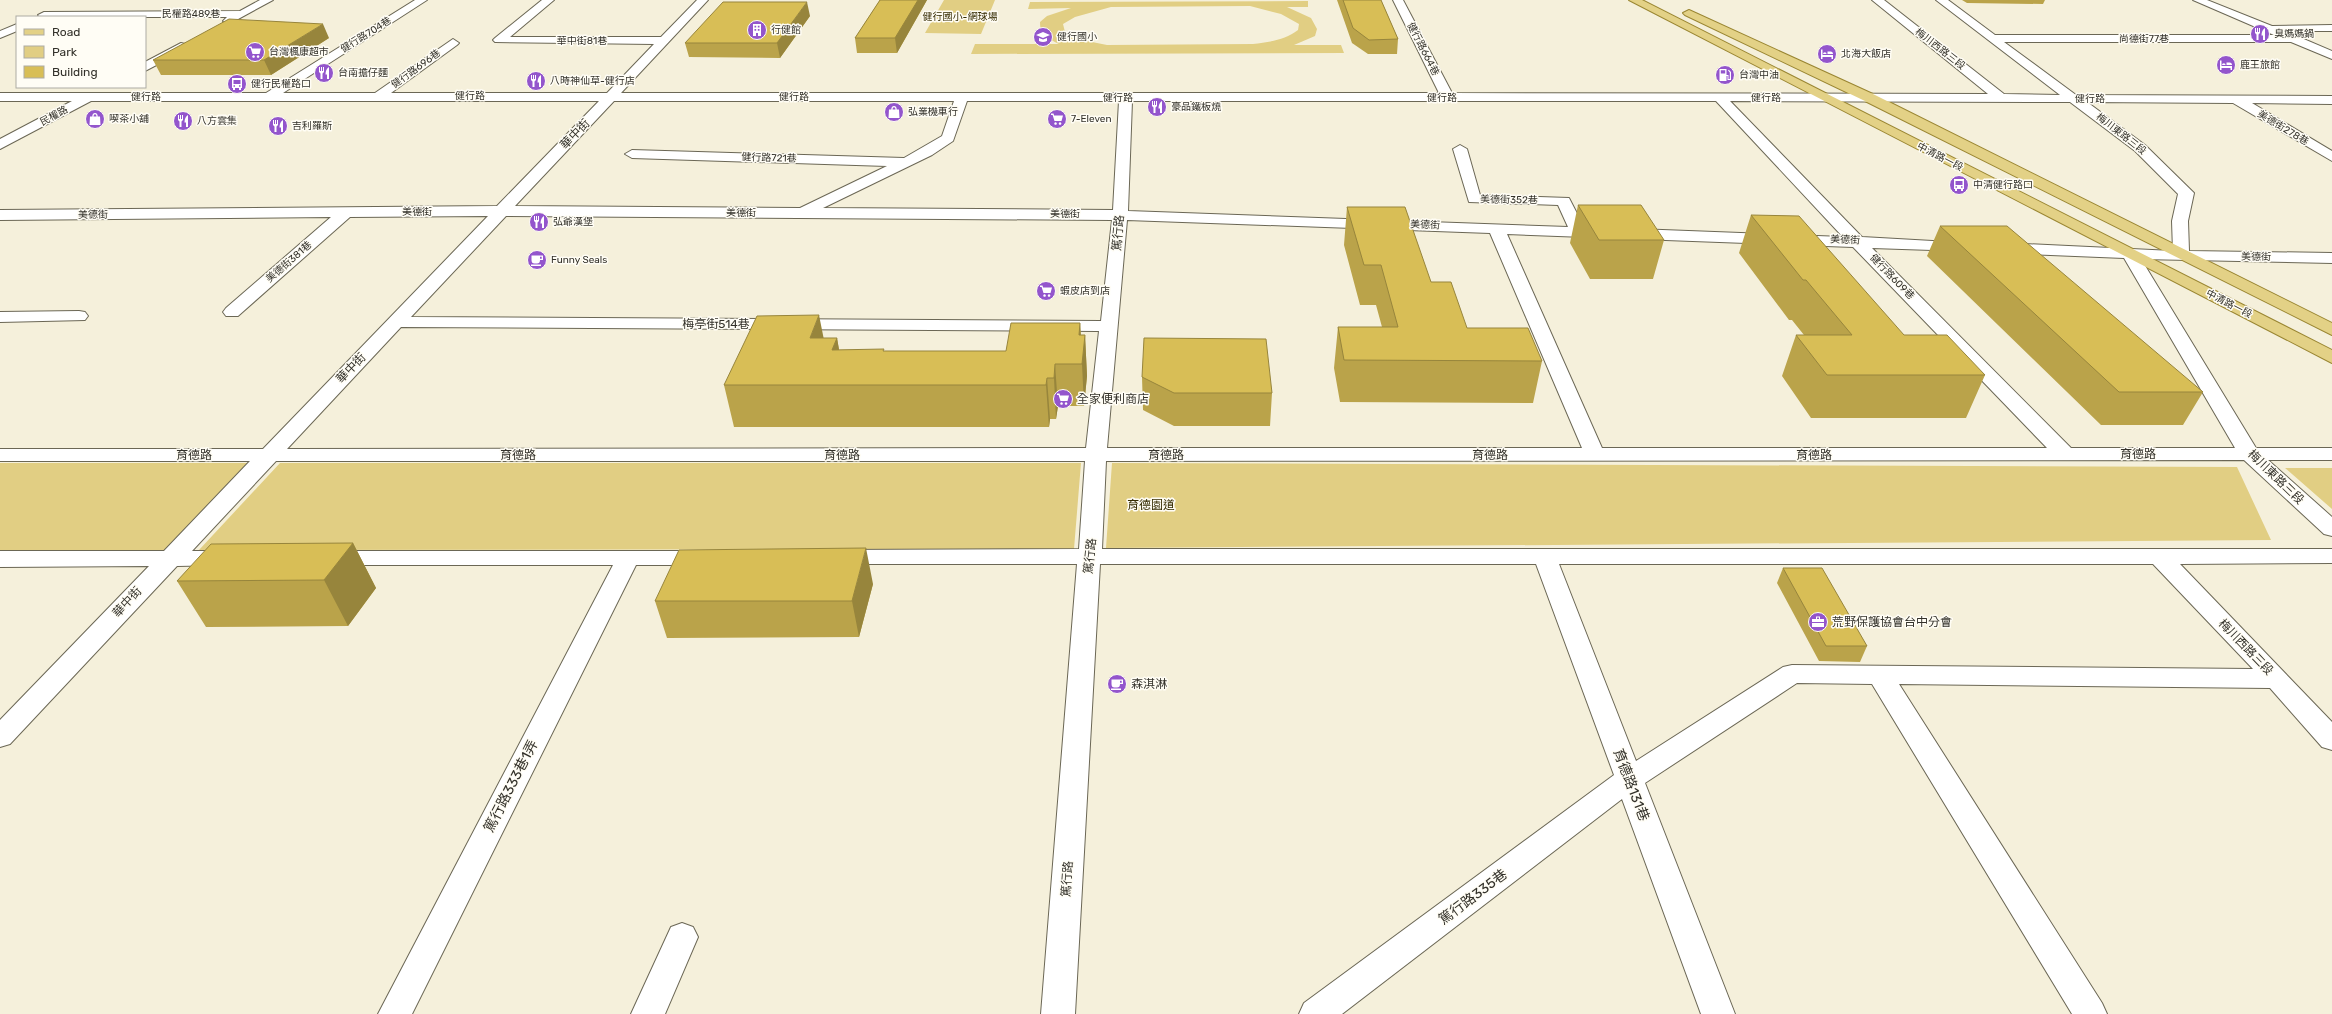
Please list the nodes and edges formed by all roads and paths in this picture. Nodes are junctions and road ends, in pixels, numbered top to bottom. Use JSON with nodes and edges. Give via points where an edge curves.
{"nodes":[{"id":1,"x":268,"y":0,"type":"edge"},
{"id":2,"x":422,"y":0,"type":"edge"},
{"id":3,"x":549,"y":0,"type":"edge"},
{"id":4,"x":703,"y":0,"type":"edge"},
{"id":5,"x":1398,"y":0,"type":"edge"},
{"id":6,"x":1634,"y":0,"type":"edge"},
{"id":7,"x":1877,"y":0,"type":"edge"},
{"id":8,"x":1941,"y":0,"type":"edge"},
{"id":9,"x":2198,"y":0,"type":"edge"},
{"id":10,"x":71,"y":3,"type":"dead end"},
{"id":11,"x":1675,"y":6,"type":"dead end"},
{"id":12,"x":242,"y":14,"type":"junction"},
{"id":13,"x":42,"y":16,"type":"edge"},
{"id":14,"x":16,"y":27,"type":"edge"},
{"id":15,"x":216,"y":28,"type":"edge"},
{"id":16,"x":2265,"y":28,"type":"junction"},
{"id":17,"x":2332,"y":28,"type":"edge"},
{"id":18,"x":0,"y":35,"type":"edge"},
{"id":19,"x":0,"y":38,"type":"edge"},
{"id":20,"x":16,"y":38,"type":"edge"},
{"id":21,"x":1994,"y":38,"type":"junction"},
{"id":22,"x":2293,"y":39,"type":"junction"},
{"id":23,"x":665,"y":41,"type":"junction"},
{"id":24,"x":190,"y":42,"type":"edge"},
{"id":25,"x":453,"y":42,"type":"dead end"},
{"id":26,"x":2332,"y":55,"type":"edge"},
{"id":27,"x":146,"y":66,"type":"edge"},
{"id":28,"x":106,"y":88,"type":"edge"},
{"id":29,"x":270,"y":96,"type":"junction"},
{"id":30,"x":379,"y":96,"type":"junction"},
{"id":31,"x":0,"y":97,"type":"edge"},
{"id":32,"x":89,"y":97,"type":"junction"},
{"id":33,"x":610,"y":97,"type":"junction"},
{"id":34,"x":962,"y":98,"type":"junction"},
{"id":35,"x":1126,"y":98,"type":"junction"},
{"id":36,"x":1448,"y":98,"type":"junction"},
{"id":37,"x":1720,"y":98,"type":"junction"},
{"id":38,"x":1822,"y":98,"type":"junction"},
{"id":39,"x":1870,"y":98,"type":"junction"},
{"id":40,"x":2002,"y":98,"type":"junction"},
{"id":41,"x":2076,"y":99,"type":"junction"},
{"id":42,"x":2235,"y":99,"type":"junction"},
{"id":43,"x":2332,"y":100,"type":"edge"},
{"id":44,"x":0,"y":145,"type":"edge"},
{"id":45,"x":1460,"y":149,"type":"dead end"},
{"id":46,"x":632,"y":154,"type":"dead end"},
{"id":47,"x":2332,"y":157,"type":"edge"},
{"id":48,"x":905,"y":162,"type":"junction"},
{"id":49,"x":501,"y":211,"type":"junction"},
{"id":50,"x":346,"y":212,"type":"junction"},
{"id":51,"x":802,"y":213,"type":"junction"},
{"id":52,"x":1120,"y":215,"type":"junction"},
{"id":53,"x":0,"y":216,"type":"edge"},
{"id":54,"x":1496,"y":228,"type":"junction"},
{"id":55,"x":1576,"y":230,"type":"junction"},
{"id":56,"x":1856,"y":241,"type":"junction"},
{"id":57,"x":2130,"y":254,"type":"junction"},
{"id":58,"x":2181,"y":256,"type":"junction"},
{"id":59,"x":2332,"y":258,"type":"edge"},
{"id":60,"x":232,"y":312,"type":"dead end"},
{"id":61,"x":79,"y":316,"type":"dead end"},
{"id":62,"x":0,"y":317,"type":"edge"},
{"id":63,"x":395,"y":322,"type":"junction"},
{"id":64,"x":1109,"y":326,"type":"junction"},
{"id":65,"x":2332,"y":330,"type":"edge"},
{"id":66,"x":2332,"y":357,"type":"edge"},
{"id":67,"x":2065,"y":454,"type":"junction"},
{"id":68,"x":2249,"y":454,"type":"junction"},
{"id":69,"x":2332,"y":454,"type":"edge"},
{"id":70,"x":0,"y":455,"type":"edge"},
{"id":71,"x":1096,"y":455,"type":"junction"},
{"id":72,"x":1596,"y":455,"type":"junction"},
{"id":73,"x":267,"y":456,"type":"junction"},
{"id":74,"x":2332,"y":529,"type":"edge"},
{"id":75,"x":2159,"y":556,"type":"junction"},
{"id":76,"x":2332,"y":556,"type":"edge"},
{"id":77,"x":1090,"y":557,"type":"junction"},
{"id":78,"x":1545,"y":557,"type":"junction"},
{"id":79,"x":169,"y":558,"type":"junction"},
{"id":80,"x":248,"y":558,"type":"edge"},
{"id":81,"x":311,"y":558,"type":"edge"},
{"id":82,"x":628,"y":558,"type":"junction"},
{"id":83,"x":723,"y":558,"type":"edge"},
{"id":84,"x":819,"y":558,"type":"edge"},
{"id":85,"x":0,"y":559,"type":"edge"},
{"id":86,"x":1880,"y":675,"type":"junction"},
{"id":87,"x":2277,"y":679,"type":"junction"},
{"id":88,"x":0,"y":737,"type":"edge"},
{"id":89,"x":2332,"y":740,"type":"edge"},
{"id":90,"x":1629,"y":779,"type":"junction"},
{"id":91,"x":682,"y":937,"type":"dead end"},
{"id":92,"x":395,"y":1014,"type":"edge"},
{"id":93,"x":648,"y":1014,"type":"edge"},
{"id":94,"x":1058,"y":1014,"type":"edge"},
{"id":95,"x":1316,"y":1014,"type":"edge"},
{"id":96,"x":1718,"y":1014,"type":"edge"},
{"id":97,"x":2090,"y":1014,"type":"edge"}],
"edges":[{"from":1,"to":12,"type":"street"},
{"from":2,"to":29,"type":"street","name":"健行路704巷"},
{"from":3,"to":23,"type":"street","name":"華中街81巷","via":[[499,40]]},
{"from":4,"to":23,"type":"street","name":"華中街"},
{"from":5,"to":36,"type":"street","name":"健行路664巷"},
{"from":6,"to":38,"type":"main road","name":"中清路一段"},
{"from":7,"to":40,"type":"street","name":"梅川西路三段"},
{"from":8,"to":21,"type":"street","name":"梅川東路三段"},
{"from":9,"to":16,"type":"street"},
{"from":10,"to":13,"type":"street"},
{"from":11,"to":39,"type":"main road","name":"中清路一段"},
{"from":12,"to":13,"type":"street","name":"民權路489巷"},
{"from":12,"to":15,"type":"street"},
{"from":14,"to":18,"type":"street"},
{"from":16,"to":17,"type":"street"},
{"from":16,"to":22,"type":"street"},
{"from":19,"to":20,"type":"street"},
{"from":21,"to":22,"type":"street","name":"尚德街77巷"},
{"from":21,"to":41,"type":"street","name":"梅川東路三段"},
{"from":22,"to":26,"type":"street"},
{"from":23,"to":33,"type":"street","name":"華中街"},
{"from":24,"to":27,"type":"street"},
{"from":25,"to":30,"type":"street","name":"健行路696巷"},
{"from":28,"to":32,"type":"street","name":"民權路"},
{"from":29,"to":30,"type":"street","name":"健行路"},
{"from":29,"to":32,"type":"street","name":"健行路"},
{"from":30,"to":33,"type":"street","name":"健行路"},
{"from":31,"to":32,"type":"street","name":"健行路"},
{"from":32,"to":44,"type":"street","name":"民權路"},
{"from":33,"to":34,"type":"street","name":"健行路"},
{"from":33,"to":49,"type":"street","name":"華中街"},
{"from":34,"to":35,"type":"street","name":"健行路"},
{"from":34,"to":48,"type":"street","via":[[948,138]]},
{"from":35,"to":36,"type":"street","name":"健行路"},
{"from":35,"to":52,"type":"street","name":"篤行路"},
{"from":36,"to":37,"type":"street","name":"健行路"},
{"from":37,"to":38,"type":"street","name":"健行路"},
{"from":37,"to":56,"type":"street","name":"健行路609巷"},
{"from":38,"to":39,"type":"street","name":"健行路"},
{"from":38,"to":57,"type":"main road","name":"中清路一段"},
{"from":39,"to":40,"type":"street","name":"健行路"},
{"from":39,"to":58,"type":"main road","name":"中清路一段"},
{"from":40,"to":41,"type":"street","name":"健行路"},
{"from":41,"to":42,"type":"street","name":"健行路"},
{"from":41,"to":58,"type":"street","name":"梅川東路三段","via":[[2140,148],[2186,193],[2180,221]]},
{"from":42,"to":43,"type":"street","name":"健行路"},
{"from":42,"to":47,"type":"street","name":"美德街278巷"},
{"from":45,"to":55,"type":"street","name":"美德街352巷","via":[[1474,199],[1564,201]]},
{"from":46,"to":48,"type":"street","name":"健行路721巷"},
{"from":48,"to":51,"type":"street"},
{"from":49,"to":50,"type":"street","name":"美德街"},
{"from":49,"to":51,"type":"street","name":"美德街"},
{"from":49,"to":63,"type":"street","name":"華中街"},
{"from":50,"to":53,"type":"street","name":"美德街"},
{"from":50,"to":60,"type":"street","name":"美德街381巷"},
{"from":51,"to":52,"type":"street","name":"美德街"},
{"from":52,"to":54,"type":"street","name":"美德街"},
{"from":52,"to":64,"type":"street","name":"篤行路"},
{"from":54,"to":55,"type":"street","name":"美德街"},
{"from":54,"to":72,"type":"street"},
{"from":55,"to":56,"type":"street","name":"美德街"},
{"from":56,"to":57,"type":"street","name":"美德街"},
{"from":56,"to":67,"type":"street","name":"健行路609巷"},
{"from":57,"to":58,"type":"street","name":"美德街"},
{"from":57,"to":66,"type":"main road","name":"中清路一段"},
{"from":57,"to":68,"type":"street","name":"梅川東路三段"},
{"from":58,"to":59,"type":"street","name":"美德街"},
{"from":58,"to":65,"type":"main road","name":"中清路一段"},
{"from":61,"to":62,"type":"street"},
{"from":63,"to":64,"type":"street","name":"梅亭街514巷"},
{"from":63,"to":73,"type":"street","name":"華中街"},
{"from":64,"to":71,"type":"street","name":"篤行路"},
{"from":67,"to":68,"type":"street","name":"育德路"},
{"from":67,"to":72,"type":"street","name":"育德路"},
{"from":68,"to":69,"type":"street","name":"育德路"},
{"from":68,"to":74,"type":"street","name":"梅川東路三段"},
{"from":70,"to":73,"type":"street","name":"育德路"},
{"from":71,"to":72,"type":"street","name":"育德路"},
{"from":71,"to":73,"type":"street","name":"育德路"},
{"from":71,"to":77,"type":"street","name":"篤行路"},
{"from":73,"to":79,"type":"street","name":"華中街"},
{"from":75,"to":76,"type":"street"},
{"from":75,"to":78,"type":"street"},
{"from":75,"to":87,"type":"street","name":"梅川西路三段"},
{"from":77,"to":78,"type":"street"},
{"from":77,"to":84,"type":"street"},
{"from":77,"to":94,"type":"street","name":"篤行路"},
{"from":78,"to":90,"type":"street","name":"育德路131巷"},
{"from":79,"to":80,"type":"street"},
{"from":79,"to":85,"type":"street"},
{"from":79,"to":88,"type":"street","name":"華中街"},
{"from":81,"to":82,"type":"street"},
{"from":82,"to":83,"type":"street"},
{"from":82,"to":92,"type":"street","name":"篤行路333巷1弄"},
{"from":86,"to":87,"type":"street","name":"篤行路335巷"},
{"from":86,"to":90,"type":"street","name":"篤行路335巷","via":[[1792,674]]},
{"from":86,"to":97,"type":"street"},
{"from":87,"to":89,"type":"street","name":"梅川西路三段"},
{"from":90,"to":95,"type":"street","name":"篤行路335巷"},
{"from":90,"to":96,"type":"street","name":"育德路131巷"},
{"from":91,"to":93,"type":"street"}]}
